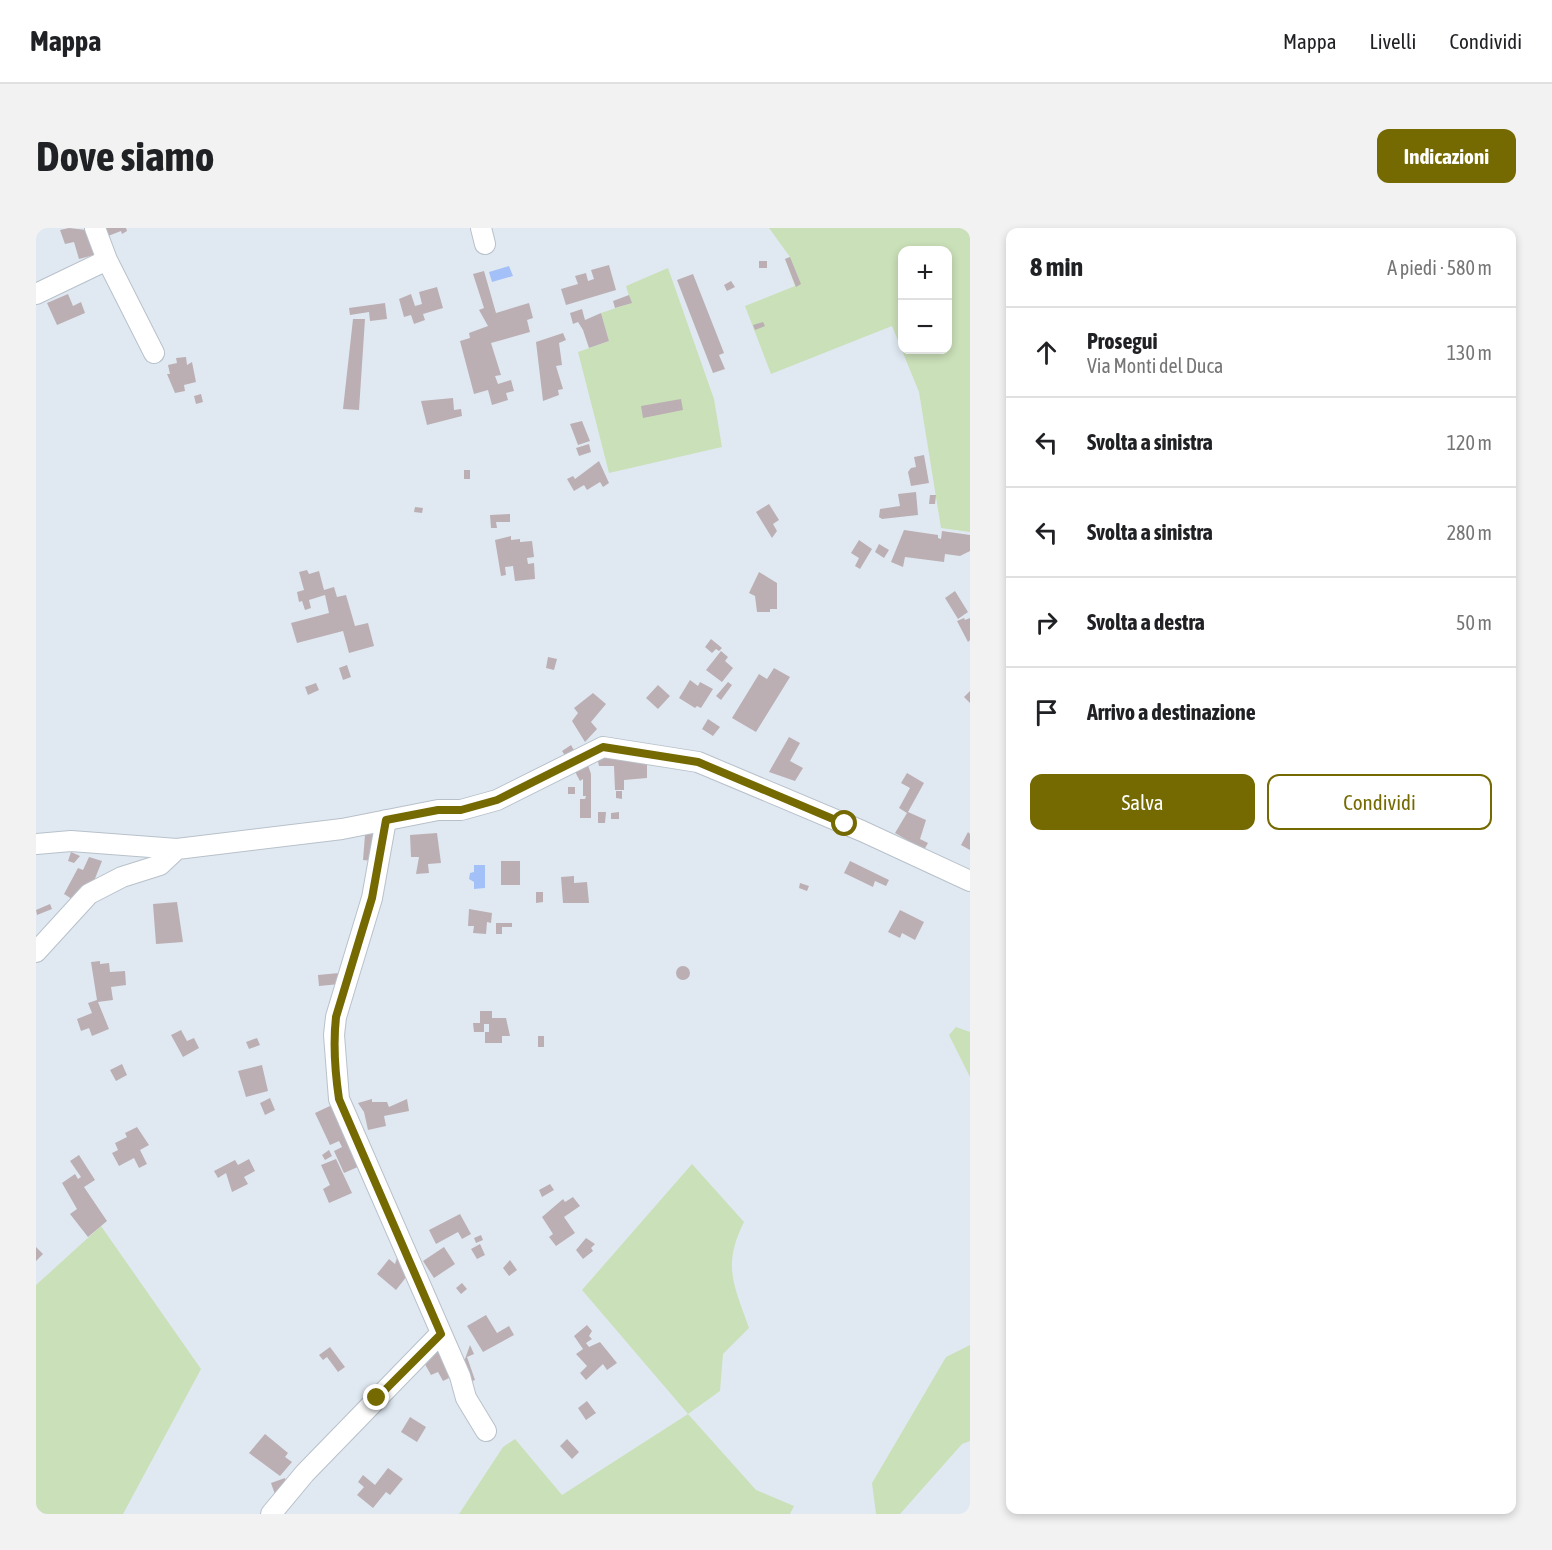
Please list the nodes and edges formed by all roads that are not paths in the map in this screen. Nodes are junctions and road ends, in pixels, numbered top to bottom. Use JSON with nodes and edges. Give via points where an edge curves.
{"nodes":[{"id":1,"x":95,"y":228,"type":"edge"},
{"id":2,"x":107,"y":260,"type":"junction"},
{"id":3,"x":36,"y":294,"type":"edge"},
{"id":4,"x":154,"y":353,"type":"dead end"},
{"id":5,"x":386,"y":820,"type":"junction"},
{"id":6,"x":36,"y":844,"type":"edge"},
{"id":7,"x":177,"y":849,"type":"junction"},
{"id":8,"x":970,"y":881,"type":"edge"},
{"id":9,"x":36,"y":952,"type":"edge"},
{"id":10,"x":441,"y":1334,"type":"junction"},
{"id":11,"x":486,"y":1431,"type":"dead end"},
{"id":12,"x":271,"y":1514,"type":"edge"}],
"edges":[{"from":1,"to":2,"type":"street"},
{"from":2,"to":3,"type":"street"},
{"from":2,"to":4,"type":"street"},
{"from":5,"to":7,"type":"street"},
{"from":5,"to":8,"type":"street","via":[[438,810],[461,810],[497,800],[603,747],[698,762]]},
{"from":5,"to":10,"type":"street","via":[[372,898],[336,1017],[337,1086],[347,1119]]},
{"from":6,"to":7,"type":"street","via":[[71,841]]},
{"from":7,"to":9,"type":"street","via":[[160,865],[122,877],[89,894]]},
{"from":10,"to":11,"type":"street","via":[[466,1398]]},
{"from":10,"to":12,"type":"street","via":[[305,1473]]}]}
